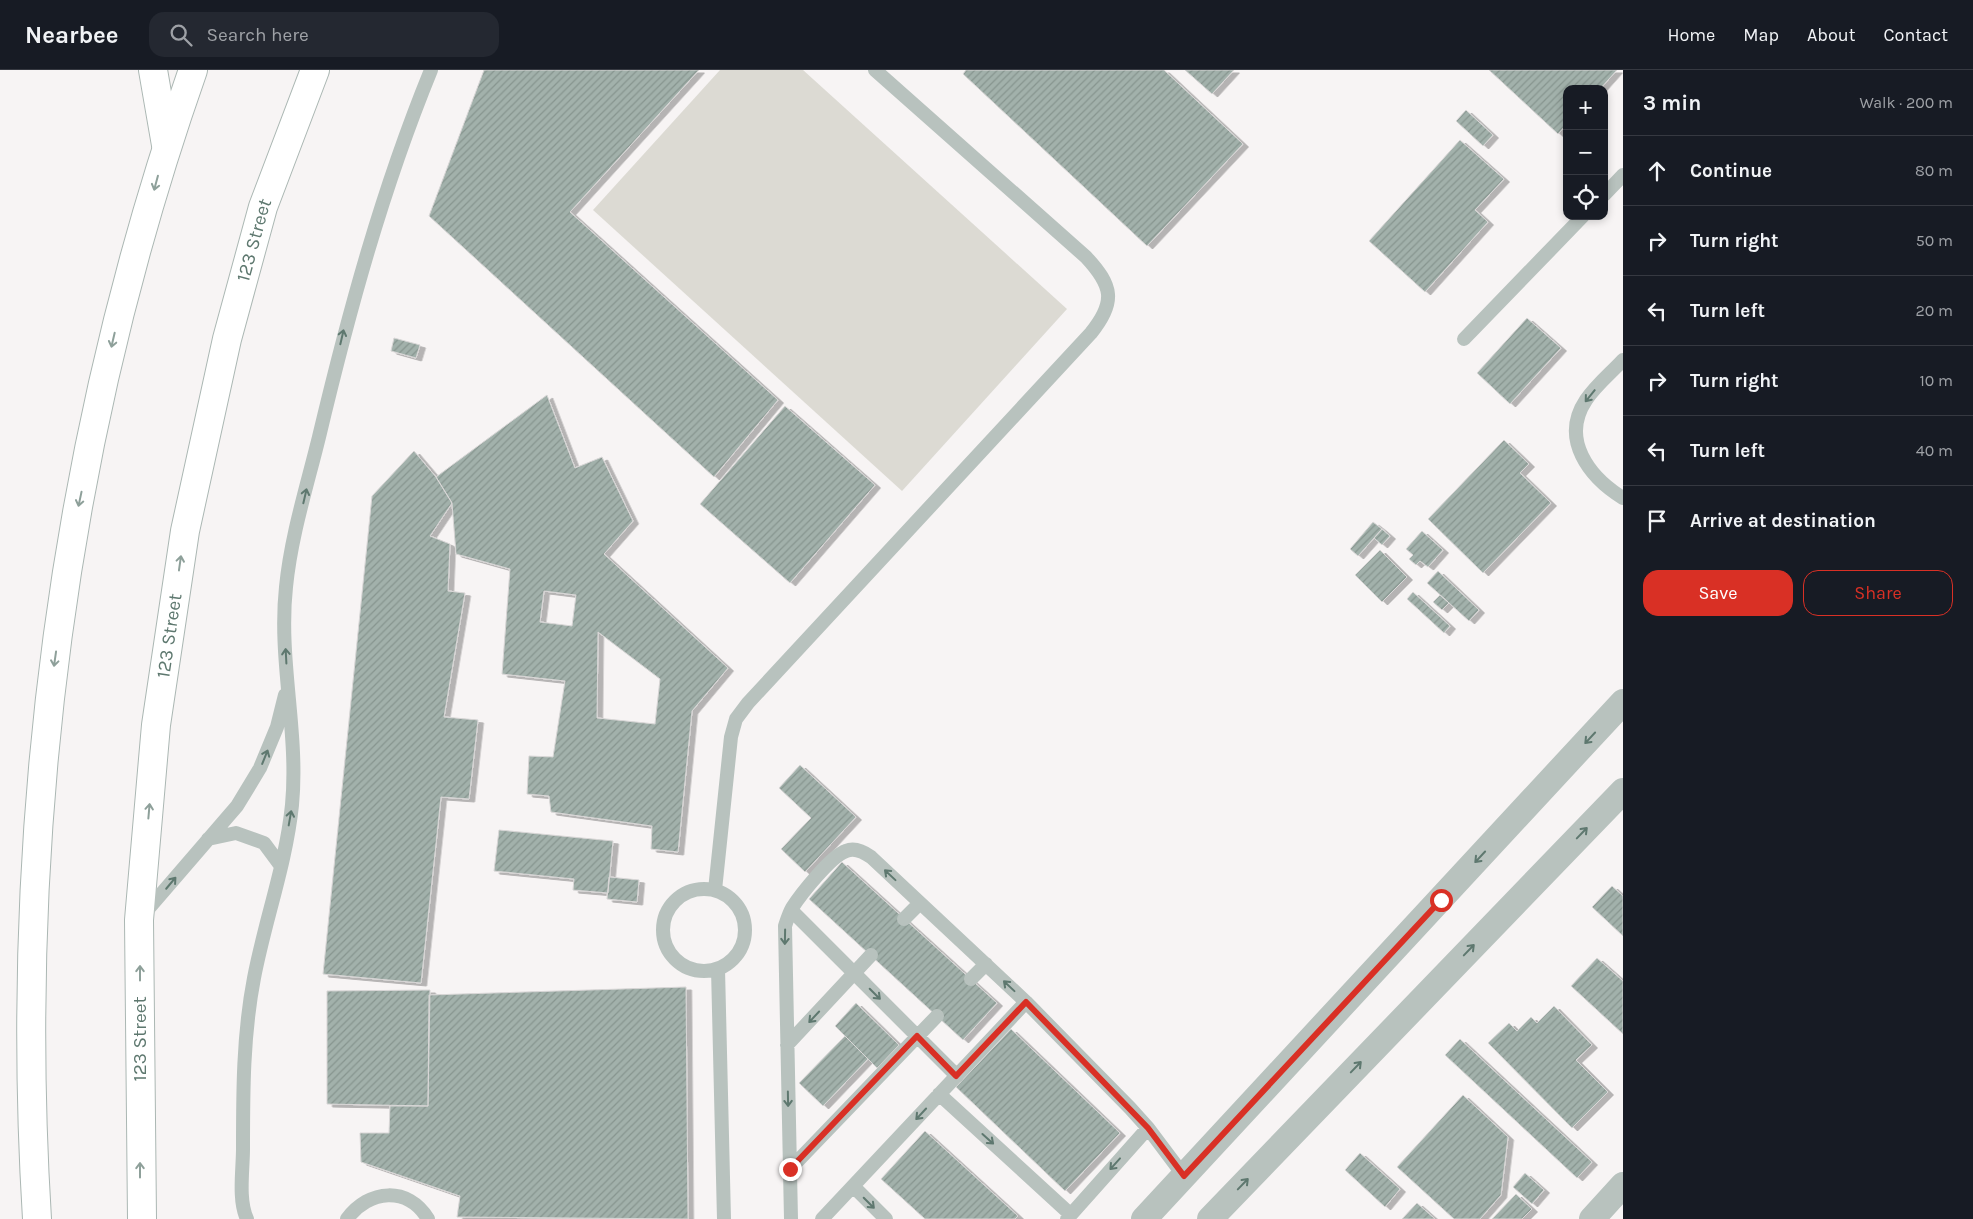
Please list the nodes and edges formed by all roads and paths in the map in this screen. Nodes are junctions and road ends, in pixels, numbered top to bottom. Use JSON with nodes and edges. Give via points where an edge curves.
{"nodes":[{"id":1,"x":153,"y":70,"type":"edge"},
{"id":2,"x":193,"y":70,"type":"edge"},
{"id":3,"x":316,"y":70,"type":"edge"},
{"id":4,"x":431,"y":70,"type":"edge"},
{"id":5,"x":875,"y":70,"type":"edge"},
{"id":6,"x":166,"y":147,"type":"junction"},
{"id":7,"x":1623,"y":175,"type":"edge"},
{"id":8,"x":1608,"y":190,"type":"edge"},
{"id":9,"x":1579,"y":220,"type":"edge"},
{"id":10,"x":1464,"y":339,"type":"dead end"},
{"id":11,"x":1623,"y":360,"type":"edge"},
{"id":12,"x":1623,"y":498,"type":"edge"},
{"id":13,"x":288,"y":684,"type":"junction"},
{"id":14,"x":1623,"y":702,"type":"edge"},
{"id":15,"x":1623,"y":791,"type":"edge"},
{"id":16,"x":208,"y":839,"type":"junction"},
{"id":17,"x":281,"y":866,"type":"junction"},
{"id":18,"x":715,"y":890,"type":"junction"},
{"id":19,"x":920,"y":903,"type":"junction"},
{"id":20,"x":791,"y":910,"type":"junction"},
{"id":21,"x":904,"y":918,"type":"dead end"},
{"id":22,"x":140,"y":920,"type":"junction"},
{"id":23,"x":871,"y":955,"type":"dead end"},
{"id":24,"x":986,"y":964,"type":"junction"},
{"id":25,"x":718,"y":969,"type":"junction"},
{"id":26,"x":854,"y":973,"type":"junction"},
{"id":27,"x":971,"y":979,"type":"dead end"},
{"id":28,"x":1026,"y":1002,"type":"junction"},
{"id":29,"x":937,"y":1016,"type":"dead end"},
{"id":30,"x":917,"y":1036,"type":"junction"},
{"id":31,"x":787,"y":1045,"type":"junction"},
{"id":32,"x":956,"y":1076,"type":"junction"},
{"id":33,"x":939,"y":1094,"type":"junction"},
{"id":34,"x":1148,"y":1128,"type":"junction"},
{"id":35,"x":790,"y":1169,"type":"junction"},
{"id":36,"x":1184,"y":1176,"type":"junction"},
{"id":37,"x":1623,"y":1185,"type":"edge"},
{"id":38,"x":853,"y":1186,"type":"junction"},
{"id":39,"x":1068,"y":1216,"type":"edge"},
{"id":40,"x":36,"y":1219,"type":"edge"},
{"id":41,"x":142,"y":1219,"type":"edge"},
{"id":42,"x":247,"y":1219,"type":"edge"},
{"id":43,"x":347,"y":1219,"type":"edge"},
{"id":44,"x":428,"y":1219,"type":"edge"},
{"id":45,"x":724,"y":1219,"type":"edge"},
{"id":46,"x":791,"y":1219,"type":"edge"},
{"id":47,"x":822,"y":1219,"type":"edge"},
{"id":48,"x":886,"y":1219,"type":"edge"},
{"id":49,"x":1144,"y":1219,"type":"edge"},
{"id":50,"x":1210,"y":1219,"type":"edge"},
{"id":51,"x":1592,"y":1219,"type":"edge"}],
"edges":[{"from":1,"to":6,"type":"main road"},
{"from":2,"to":6,"type":"main road"},
{"from":22,"to":3,"type":"main road","name":"123 Street","one_way":true,"via":[[156,725],[185,531],[227,339],[263,207]]},
{"from":13,"to":4,"type":"lane","one_way":true,"via":[[284,619],[292,549],[347,317],[378,215]]},
{"from":5,"to":18,"type":"lane","via":[[1086,257],[1107,285],[1108,299],[1104,316],[1091,332],[736,719],[731,737]]},
{"from":6,"to":40,"type":"main road","one_way":true,"via":[[113,338],[73,532],[46,728],[32,926],[31,1124]]},
{"from":7,"to":8,"type":"lane"},
{"from":9,"to":10,"type":"lane"},
{"from":11,"to":12,"type":"lane","one_way":true,"via":[[1587,399],[1578,414],[1575,430],[1577,447],[1584,462]]},
{"from":16,"to":13,"type":"lane","one_way":true,"via":[[237,806],[260,768],[277,727]]},
{"from":17,"to":13,"type":"lane","one_way":true,"via":[[292,806],[294,754]]},
{"from":14,"to":36,"type":"street","one_way":true},
{"from":50,"to":15,"type":"street","one_way":true},
{"from":16,"to":17,"type":"lane","via":[[236,834],[264,843]]},
{"from":22,"to":16,"type":"lane","one_way":true},
{"from":17,"to":42,"type":"lane","via":[[254,978],[246,1032],[243,1195]]},
{"from":18,"to":25,"type":"lane","via":[[733,900],[743,918],[744,938],[735,957]]},
{"from":18,"to":25,"type":"lane","via":[[696,890],[678,898],[666,913],[662,932],[668,951],[681,965],[699,972]]},
{"from":19,"to":20,"type":"lane","one_way":true,"via":[[872,857],[860,850],[846,851],[835,858]]},
{"from":19,"to":21,"type":"lane"},
{"from":19,"to":24,"type":"lane"},
{"from":20,"to":26,"type":"lane"},
{"from":20,"to":31,"type":"lane","one_way":true,"via":[[785,926]]},
{"from":41,"to":22,"type":"main road","name":"123 Street","one_way":true},
{"from":23,"to":26,"type":"lane"},
{"from":24,"to":27,"type":"lane"},
{"from":28,"to":24,"type":"lane","one_way":true},
{"from":25,"to":45,"type":"lane"},
{"from":26,"to":30,"type":"lane","one_way":true},
{"from":26,"to":31,"type":"lane","one_way":true},
{"from":28,"to":32,"type":"lane"},
{"from":28,"to":34,"type":"lane"},
{"from":29,"to":30,"type":"lane"},
{"from":30,"to":32,"type":"lane"},
{"from":30,"to":35,"type":"lane"},
{"from":31,"to":35,"type":"lane","one_way":true},
{"from":32,"to":33,"type":"lane"},
{"from":33,"to":38,"type":"lane","one_way":true},
{"from":33,"to":39,"type":"lane","one_way":true},
{"from":34,"to":36,"type":"lane"},
{"from":34,"to":39,"type":"lane","one_way":true},
{"from":35,"to":46,"type":"lane"},
{"from":36,"to":49,"type":"street"},
{"from":37,"to":51,"type":"street"},
{"from":38,"to":47,"type":"lane"},
{"from":38,"to":48,"type":"lane","one_way":true},
{"from":43,"to":44,"type":"lane","via":[[355,1208],[371,1198],[389,1194],[408,1199]]}]}
